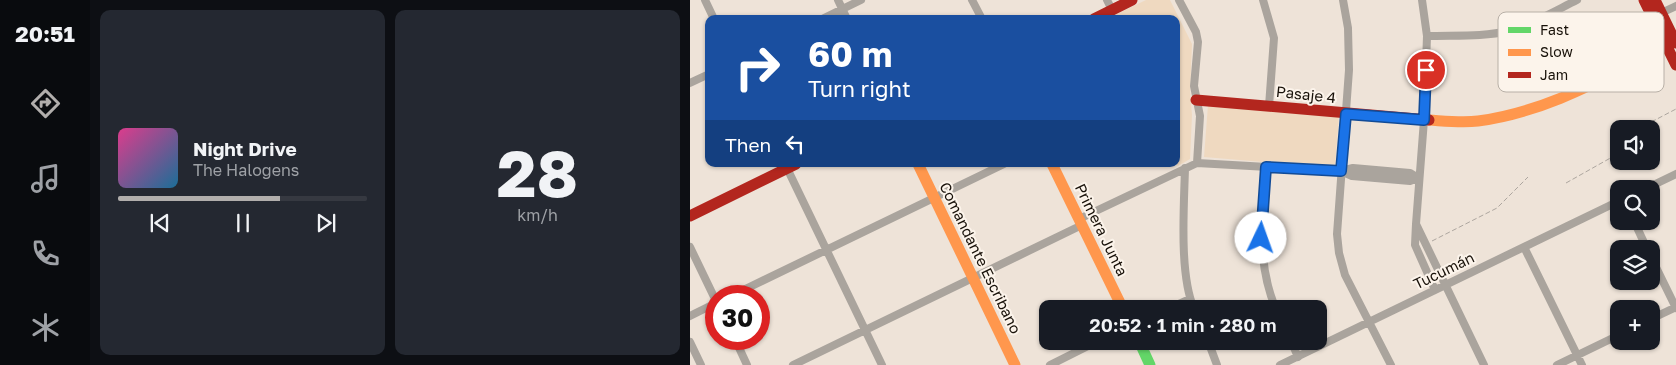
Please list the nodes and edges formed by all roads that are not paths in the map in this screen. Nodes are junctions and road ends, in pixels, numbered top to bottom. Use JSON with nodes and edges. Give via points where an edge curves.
{"nodes":[{"id":1,"x":705,"y":0,"type":"edge"},
{"id":2,"x":838,"y":0,"type":"edge"},
{"id":3,"x":861,"y":0,"type":"edge"},
{"id":4,"x":972,"y":0,"type":"edge"},
{"id":5,"x":1132,"y":0,"type":"edge"},
{"id":6,"x":1180,"y":0,"type":"edge"},
{"id":7,"x":1263,"y":0,"type":"edge"},
{"id":8,"x":1343,"y":0,"type":"edge"},
{"id":9,"x":1422,"y":0,"type":"edge"},
{"id":10,"x":1577,"y":0,"type":"edge"},
{"id":11,"x":1644,"y":0,"type":"edge"},
{"id":12,"x":1110,"y":5,"type":"edge"},
{"id":13,"x":1676,"y":6,"type":"edge"},
{"id":14,"x":842,"y":9,"type":"junction"},
{"id":15,"x":1552,"y":12,"type":"edge"},
{"id":16,"x":1654,"y":12,"type":"edge"},
{"id":17,"x":1663,"y":12,"type":"edge"},
{"id":18,"x":712,"y":15,"type":"edge"},
{"id":19,"x":830,"y":15,"type":"edge"},
{"id":20,"x":845,"y":15,"type":"edge"},
{"id":21,"x":980,"y":15,"type":"edge"},
{"id":22,"x":1099,"y":15,"type":"edge"},
{"id":23,"x":1664,"y":29,"type":"edge"},
{"id":24,"x":1498,"y":32,"type":"edge"},
{"id":25,"x":1428,"y":36,"type":"junction"},
{"id":26,"x":1672,"y":45,"type":"edge"},
{"id":27,"x":1676,"y":64,"type":"edge"},
{"id":28,"x":705,"y":76,"type":"edge"},
{"id":29,"x":690,"y":83,"type":"edge"},
{"id":30,"x":1573,"y":92,"type":"edge"},
{"id":31,"x":1196,"y":100,"type":"junction"},
{"id":32,"x":1269,"y":106,"type":"junction"},
{"id":33,"x":1346,"y":114,"type":"junction"},
{"id":34,"x":1424,"y":120,"type":"junction"},
{"id":35,"x":1197,"y":163,"type":"junction"},
{"id":36,"x":785,"y":167,"type":"edge"},
{"id":37,"x":790,"y":167,"type":"edge"},
{"id":38,"x":919,"y":167,"type":"edge"},
{"id":39,"x":998,"y":167,"type":"edge"},
{"id":40,"x":1053,"y":167,"type":"edge"},
{"id":41,"x":1266,"y":167,"type":"junction"},
{"id":42,"x":1185,"y":168,"type":"junction"},
{"id":43,"x":1341,"y":171,"type":"junction"},
{"id":44,"x":1676,"y":174,"type":"edge"},
{"id":45,"x":1418,"y":178,"type":"junction"},
{"id":46,"x":1660,"y":182,"type":"edge"},
{"id":47,"x":934,"y":198,"type":"junction"},
{"id":48,"x":1610,"y":205,"type":"edge"},
{"id":49,"x":690,"y":216,"type":"edge"},
{"id":50,"x":1080,"y":222,"type":"junction"},
{"id":51,"x":1416,"y":224,"type":"junction"},
{"id":52,"x":690,"y":247,"type":"edge"},
{"id":53,"x":1524,"y":247,"type":"junction"},
{"id":54,"x":826,"y":250,"type":"junction"},
{"id":55,"x":1660,"y":275,"type":"edge"},
{"id":56,"x":973,"y":278,"type":"junction"},
{"id":57,"x":708,"y":285,"type":"edge"},
{"id":58,"x":754,"y":285,"type":"edge"},
{"id":59,"x":1445,"y":285,"type":"junction"},
{"id":60,"x":1435,"y":290,"type":"junction"},
{"id":61,"x":1190,"y":299,"type":"edge"},
{"id":62,"x":1119,"y":300,"type":"edge"},
{"id":63,"x":1272,"y":300,"type":"edge"},
{"id":64,"x":1676,"y":307,"type":"edge"},
{"id":65,"x":705,"y":308,"type":"edge"},
{"id":66,"x":1660,"y":315,"type":"edge"},
{"id":67,"x":690,"y":316,"type":"edge"},
{"id":68,"x":1370,"y":322,"type":"junction"},
{"id":69,"x":865,"y":330,"type":"junction"},
{"id":70,"x":1610,"y":339,"type":"edge"},
{"id":71,"x":690,"y":342,"type":"edge"},
{"id":72,"x":740,"y":350,"type":"edge"},
{"id":73,"x":1080,"y":350,"type":"edge"},
{"id":74,"x":1143,"y":350,"type":"edge"},
{"id":75,"x":1211,"y":350,"type":"edge"},
{"id":76,"x":1295,"y":350,"type":"edge"},
{"id":77,"x":1577,"y":355,"type":"junction"},
{"id":78,"x":1298,"y":356,"type":"junction"},
{"id":79,"x":701,"y":365,"type":"edge"},
{"id":80,"x":748,"y":365,"type":"edge"},
{"id":81,"x":793,"y":365,"type":"edge"},
{"id":82,"x":882,"y":365,"type":"edge"},
{"id":83,"x":1016,"y":365,"type":"edge"},
{"id":84,"x":1050,"y":365,"type":"edge"},
{"id":85,"x":1150,"y":365,"type":"edge"},
{"id":86,"x":1217,"y":365,"type":"edge"},
{"id":87,"x":1280,"y":365,"type":"edge"},
{"id":88,"x":1391,"y":365,"type":"edge"},
{"id":89,"x":1484,"y":365,"type":"edge"},
{"id":90,"x":1557,"y":365,"type":"edge"},
{"id":91,"x":1582,"y":365,"type":"edge"}],
"edges":[{"from":1,"to":18,"type":"street"},
{"from":2,"to":14,"type":"street"},
{"from":3,"to":14,"type":"street"},
{"from":4,"to":21,"type":"street"},
{"from":5,"to":12,"type":"main road"},
{"from":6,"to":31,"type":"street","via":[[1198,42]]},
{"from":7,"to":32,"type":"street","via":[[1274,38]]},
{"from":8,"to":33,"type":"street","via":[[1349,48]]},
{"from":9,"to":25,"type":"street"},
{"from":10,"to":15,"type":"street"},
{"from":11,"to":16,"type":"main road"},
{"from":12,"to":22,"type":"main road"},
{"from":13,"to":17,"type":"street"},
{"from":14,"to":19,"type":"street"},
{"from":14,"to":20,"type":"street"},
{"from":23,"to":26,"type":"main road"},
{"from":24,"to":25,"type":"street"},
{"from":25,"to":34,"type":"street"},
{"from":26,"to":27,"type":"main road"},
{"from":28,"to":29,"type":"street"},
{"from":30,"to":34,"type":"main road","name":"Pasaje 4","via":[[1545,105],[1480,121]]},
{"from":31,"to":32,"type":"main road","name":"Pasaje 4"},
{"from":31,"to":35,"type":"street","via":[[1200,116]]},
{"from":32,"to":33,"type":"main road","name":"Pasaje 4"},
{"from":33,"to":34,"type":"main road","name":"Pasaje 4"},
{"from":33,"to":43,"type":"street"},
{"from":34,"to":45,"type":"street"},
{"from":35,"to":41,"type":"street"},
{"from":35,"to":42,"type":"street"},
{"from":36,"to":49,"type":"main road"},
{"from":37,"to":54,"type":"street"},
{"from":38,"to":47,"type":"main road","name":"Comandante Escribano"},
{"from":39,"to":47,"type":"street"},
{"from":40,"to":50,"type":"main road","name":"Primera Junta"},
{"from":41,"to":43,"type":"street"},
{"from":41,"to":63,"type":"street","via":[[1261,238],[1264,276]]},
{"from":42,"to":50,"type":"street"},
{"from":42,"to":61,"type":"street","via":[[1184,223]]},
{"from":43,"to":45,"type":"street","via":[[1353,168],[1410,174]]},
{"from":43,"to":68,"type":"street","via":[[1339,252],[1345,275]]},
{"from":44,"to":46,"type":"street"},
{"from":45,"to":51,"type":"street"},
{"from":47,"to":54,"type":"street"},
{"from":47,"to":56,"type":"main road","name":"Comandante Escribano"},
{"from":48,"to":53,"type":"street","name":"Tucumán"},
{"from":50,"to":56,"type":"street"},
{"from":50,"to":62,"type":"main road","name":"Primera Junta"},
{"from":51,"to":59,"type":"street"},
{"from":51,"to":60,"type":"street","via":[[1415,245]]},
{"from":52,"to":57,"type":"street"},
{"from":53,"to":59,"type":"street","name":"Tucumán"},
{"from":53,"to":77,"type":"street"},
{"from":54,"to":58,"type":"street"},
{"from":54,"to":69,"type":"street"},
{"from":55,"to":64,"type":"street"},
{"from":56,"to":69,"type":"street"},
{"from":56,"to":83,"type":"main road","name":"Comandante Escribano"},
{"from":59,"to":60,"type":"street","name":"Tucumán"},
{"from":59,"to":89,"type":"street"},
{"from":60,"to":68,"type":"street","name":"Tucumán"},
{"from":64,"to":66,"type":"street"},
{"from":65,"to":67,"type":"street"},
{"from":68,"to":78,"type":"street","name":"Tucumán"},
{"from":68,"to":88,"type":"street"},
{"from":69,"to":81,"type":"street"},
{"from":69,"to":82,"type":"street"},
{"from":70,"to":77,"type":"street"},
{"from":71,"to":79,"type":"street"},
{"from":72,"to":80,"type":"street"},
{"from":73,"to":84,"type":"street"},
{"from":74,"to":85,"type":"main road"},
{"from":75,"to":86,"type":"street"},
{"from":76,"to":78,"type":"street"},
{"from":77,"to":90,"type":"street"},
{"from":77,"to":91,"type":"street"},
{"from":78,"to":87,"type":"street","name":"Tucumán"}]}
